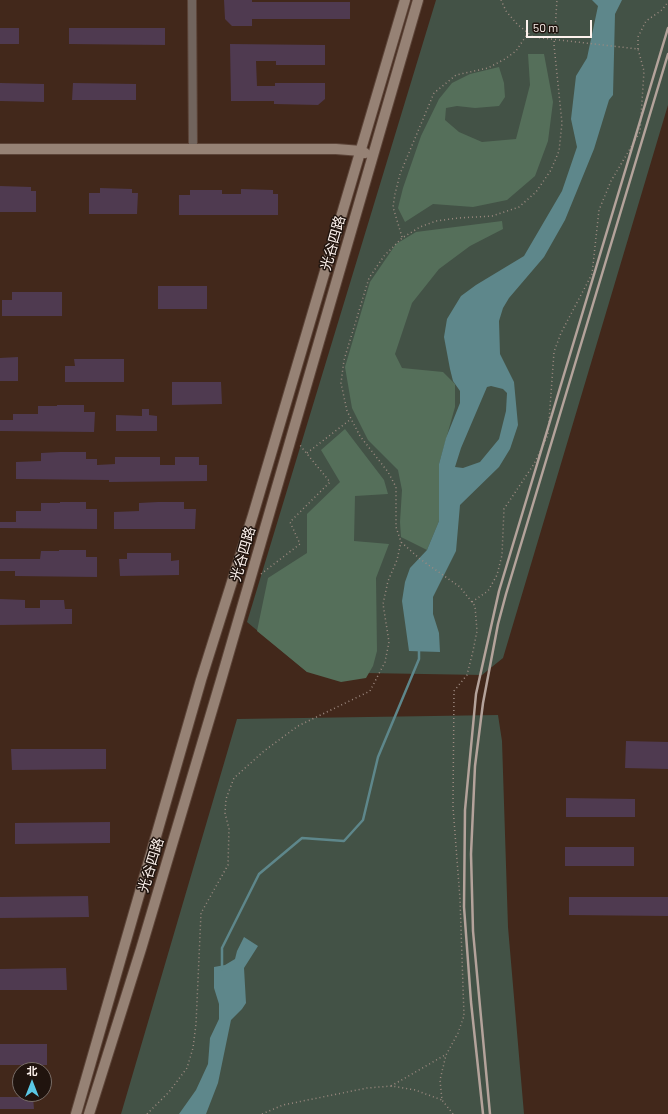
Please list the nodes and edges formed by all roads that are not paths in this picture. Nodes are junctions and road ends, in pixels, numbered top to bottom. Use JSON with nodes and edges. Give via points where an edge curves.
{"nodes":[{"id":1,"x":192,"y":0,"type":"edge"},
{"id":2,"x":405,"y":0,"type":"edge"},
{"id":3,"x":418,"y":0,"type":"edge"},
{"id":4,"x":0,"y":149,"type":"edge"},
{"id":5,"x":193,"y":149,"type":"junction"},
{"id":6,"x":361,"y":151,"type":"junction"},
{"id":7,"x":372,"y":158,"type":"junction"},
{"id":8,"x":76,"y":1114,"type":"edge"},
{"id":9,"x":88,"y":1114,"type":"edge"}],
"edges":[{"from":1,"to":5,"type":"street"},
{"from":2,"to":6,"type":"main road","name":"光谷四路"},
{"from":3,"to":7,"type":"main road","name":"光谷四路"},
{"from":4,"to":5,"type":"main road"},
{"from":5,"to":6,"type":"main road"},
{"from":6,"to":7,"type":"main road"},
{"from":6,"to":8,"type":"main road","name":"光谷四路","via":[[342,208],[253,515],[201,680]]},
{"from":7,"to":9,"type":"main road","name":"光谷四路","via":[[141,949]]}]}
